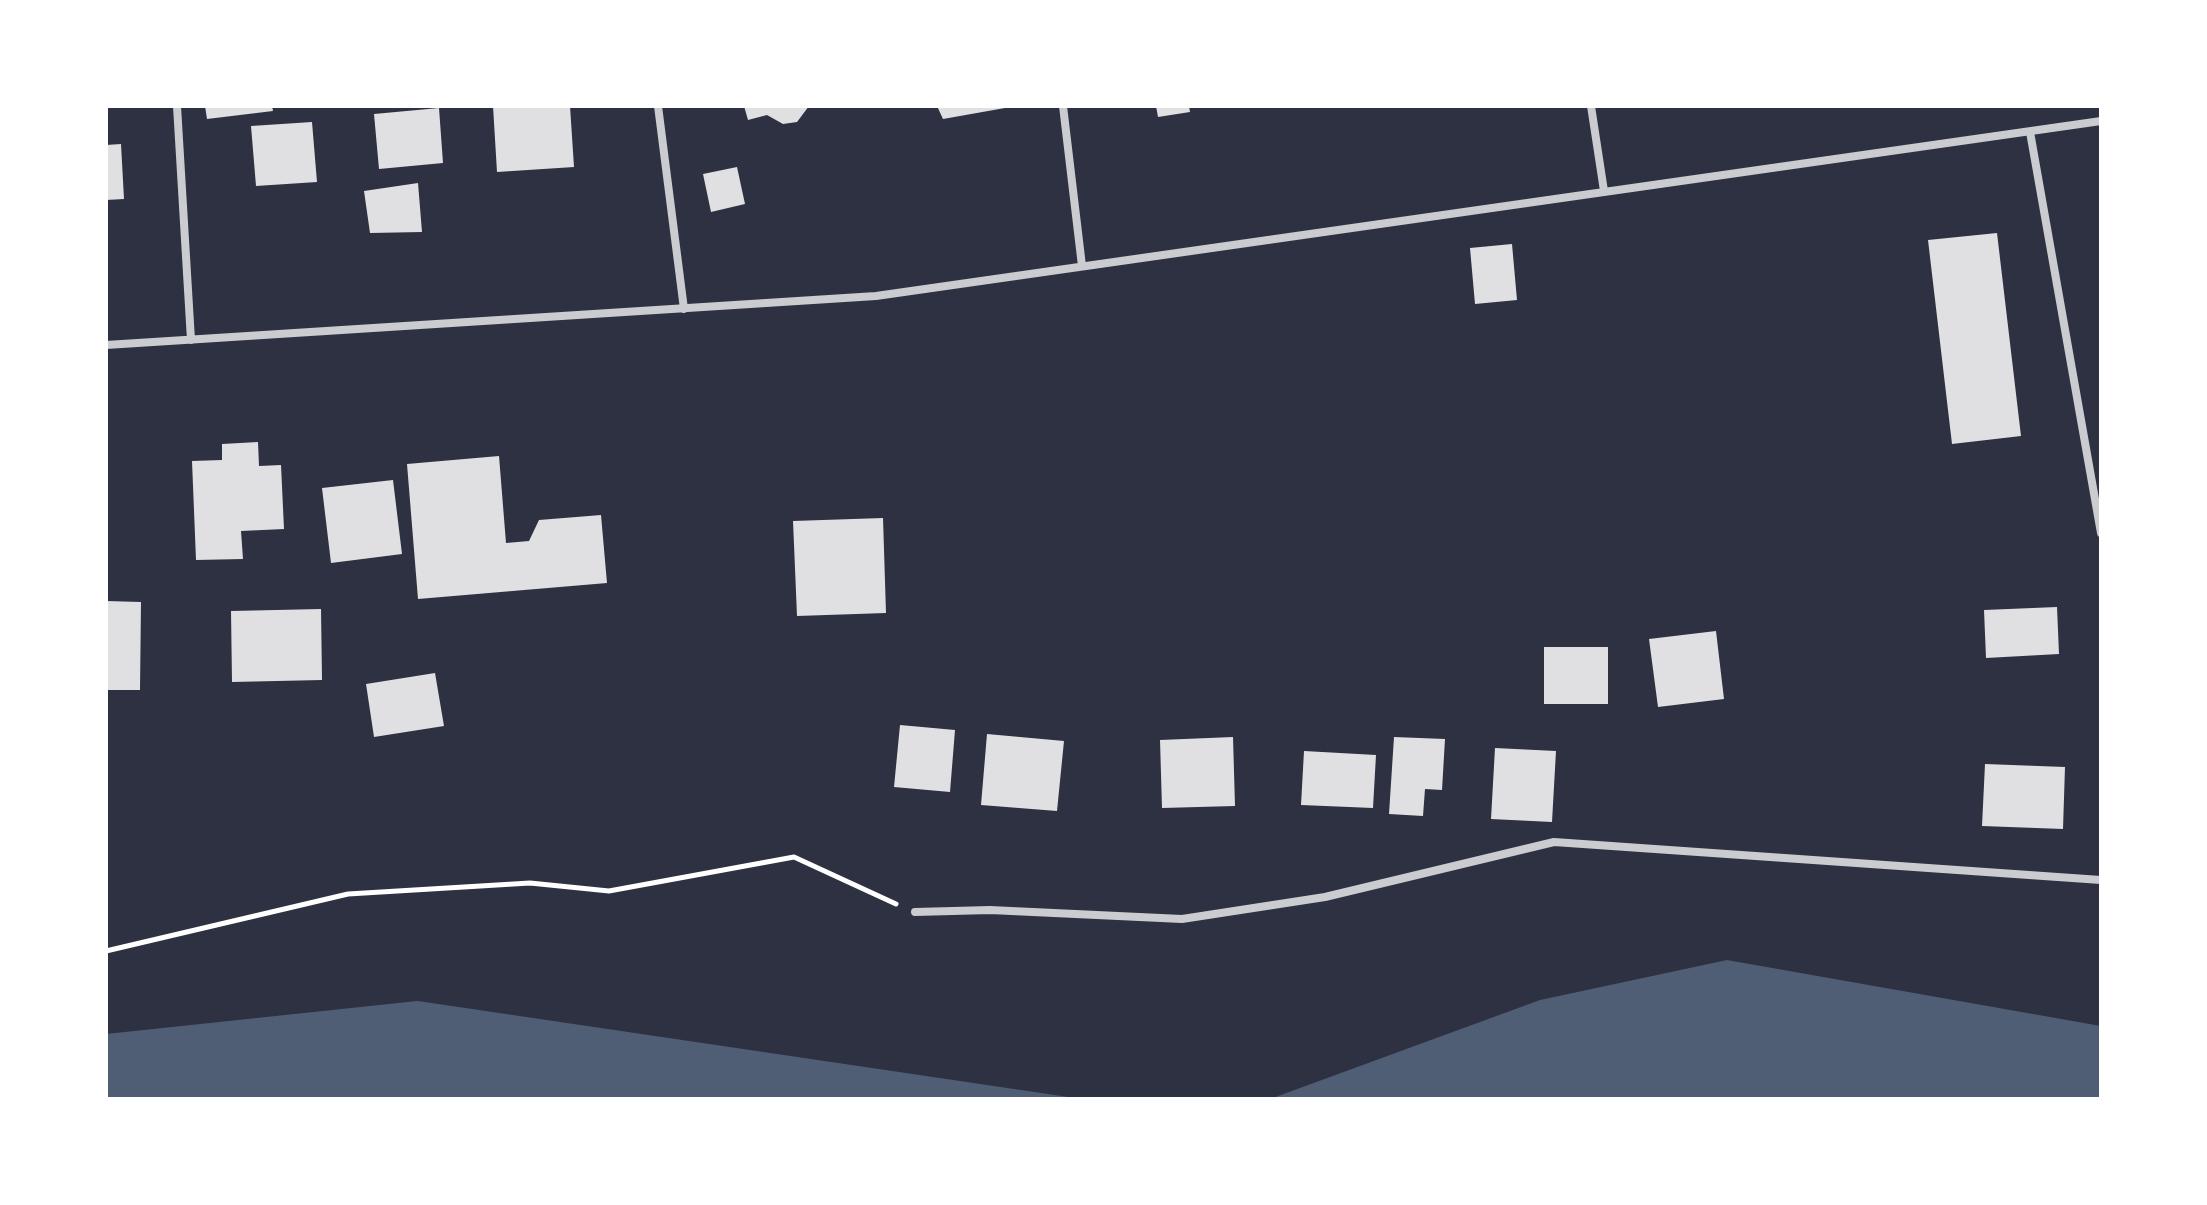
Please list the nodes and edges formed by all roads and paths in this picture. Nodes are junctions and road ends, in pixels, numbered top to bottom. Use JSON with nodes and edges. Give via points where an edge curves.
{"nodes":[{"id":1,"x":177,"y":106,"type":"edge"},
{"id":2,"x":658,"y":106,"type":"edge"},
{"id":3,"x":1063,"y":106,"type":"edge"},
{"id":4,"x":1591,"y":106,"type":"edge"},
{"id":5,"x":2101,"y":121,"type":"edge"},
{"id":6,"x":2030,"y":132,"type":"junction"},
{"id":7,"x":1604,"y":191,"type":"junction"},
{"id":8,"x":1082,"y":266,"type":"junction"},
{"id":9,"x":684,"y":309,"type":"junction"},
{"id":10,"x":191,"y":340,"type":"junction"},
{"id":11,"x":106,"y":345,"type":"edge"},
{"id":12,"x":2101,"y":533,"type":"edge"},
{"id":13,"x":2101,"y":880,"type":"edge"},
{"id":14,"x":915,"y":912,"type":"joint"},
{"id":15,"x":106,"y":951,"type":"edge"}],
"edges":[{"from":1,"to":10,"type":"street"},
{"from":2,"to":9,"type":"street"},
{"from":3,"to":8,"type":"street"},
{"from":4,"to":7,"type":"street"},
{"from":5,"to":6,"type":"street"},
{"from":6,"to":7,"type":"street"},
{"from":6,"to":12,"type":"street"},
{"from":7,"to":8,"type":"street"},
{"from":8,"to":9,"type":"street","via":[[876,296]]},
{"from":9,"to":10,"type":"street"},
{"from":10,"to":11,"type":"street"},
{"from":13,"to":14,"type":"street","via":[[1554,842],[1325,897],[1182,919]]},
{"from":14,"to":15,"type":"path","via":[[794,857],[609,891],[530,883],[348,894]]}]}
